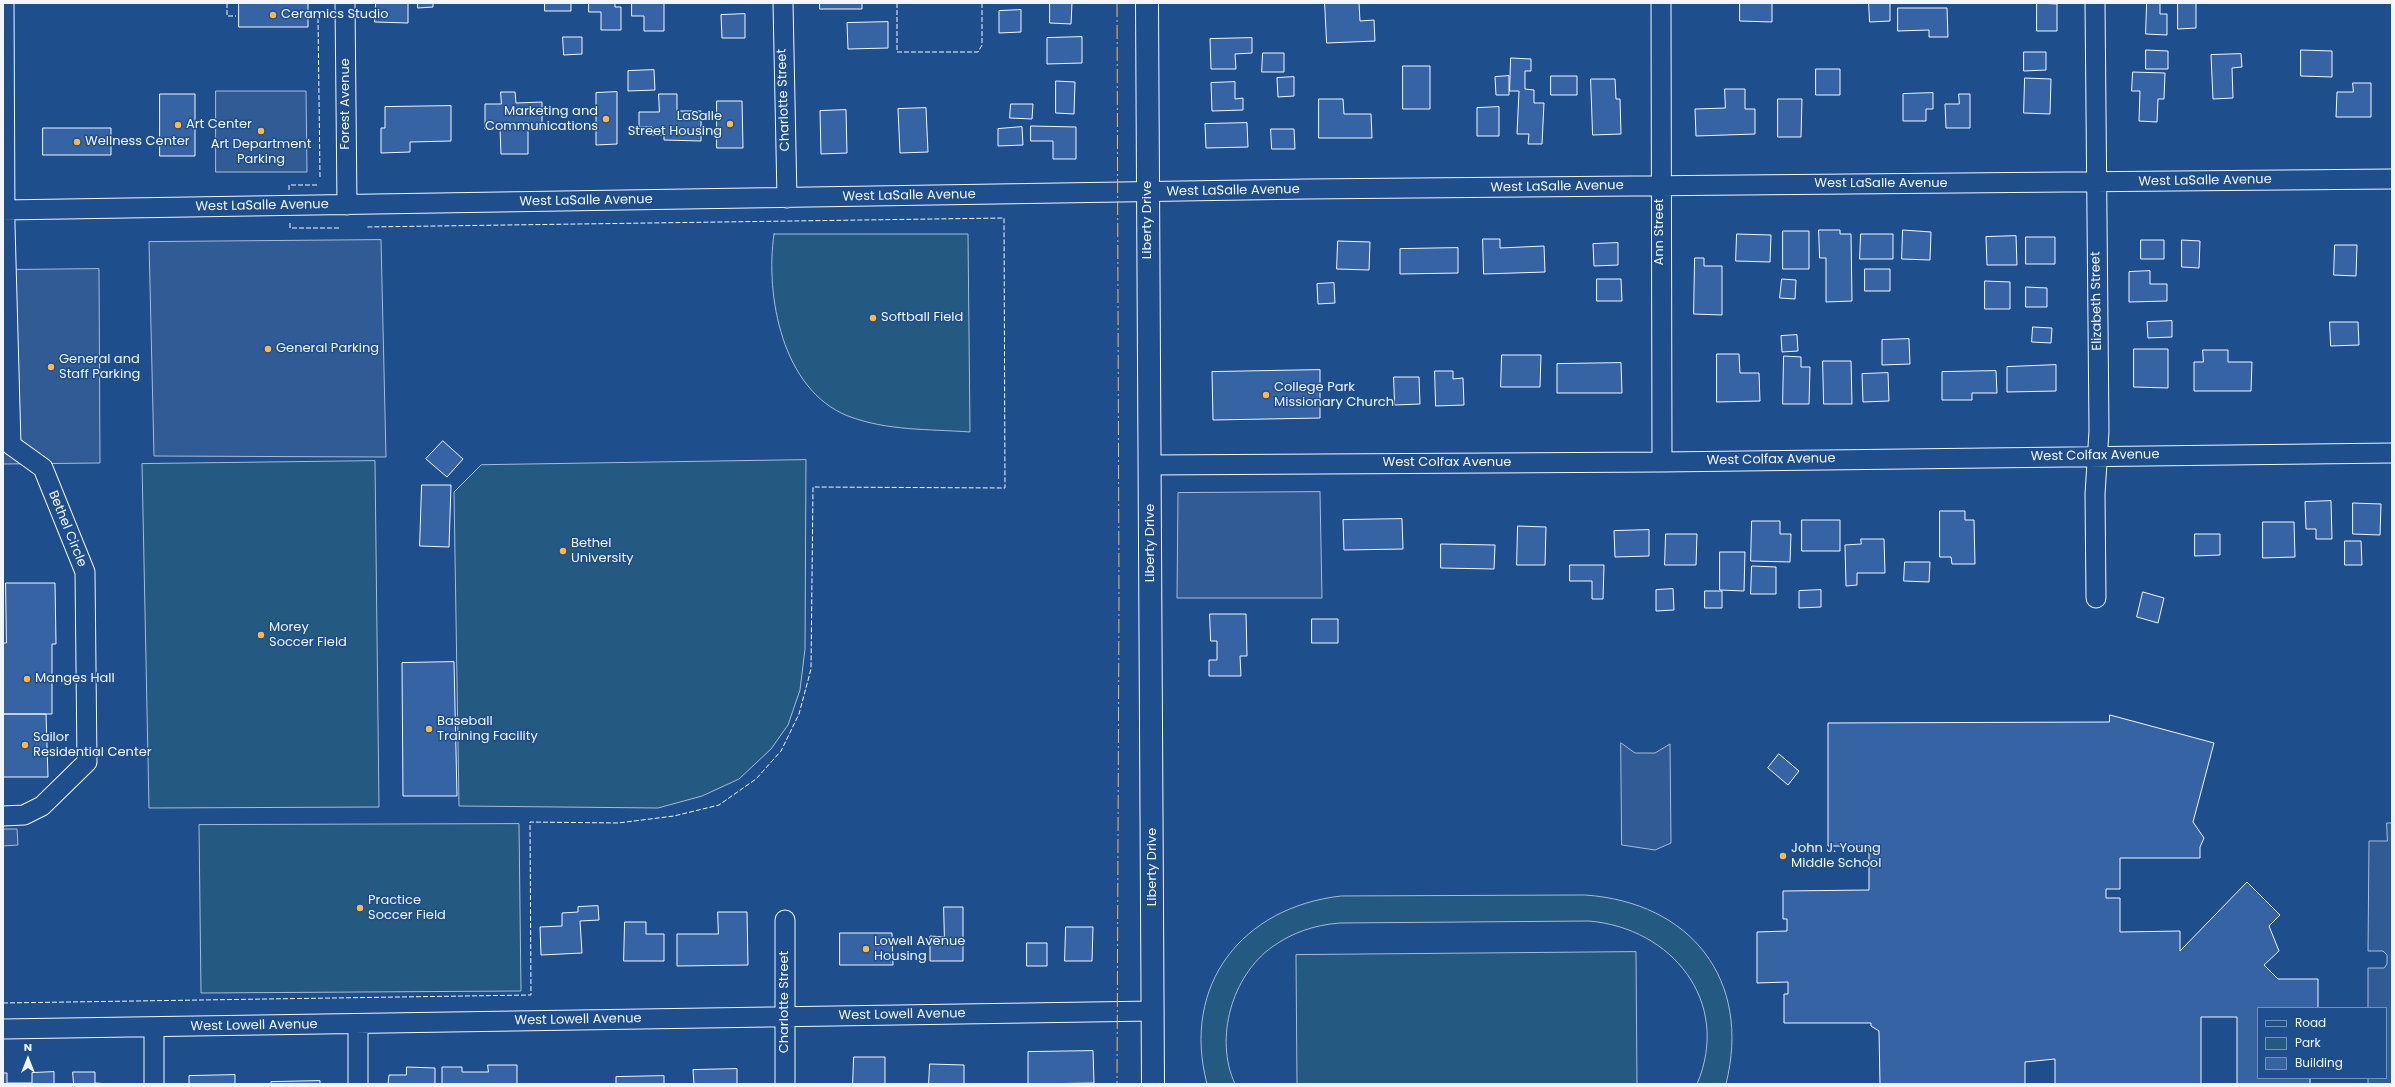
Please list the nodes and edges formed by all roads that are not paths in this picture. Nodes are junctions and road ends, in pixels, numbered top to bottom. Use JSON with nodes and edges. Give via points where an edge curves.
{"nodes":[{"id":1,"x":4,"y":3,"type":"edge"},
{"id":2,"x":345,"y":3,"type":"edge"},
{"id":3,"x":782,"y":3,"type":"edge"},
{"id":4,"x":1147,"y":3,"type":"edge"},
{"id":5,"x":1660,"y":3,"type":"edge"},
{"id":6,"x":2095,"y":3,"type":"edge"},
{"id":7,"x":2392,"y":179,"type":"edge"},
{"id":8,"x":2096,"y":182,"type":"junction"},
{"id":9,"x":1660,"y":186,"type":"junction"},
{"id":10,"x":1148,"y":192,"type":"junction"},
{"id":11,"x":788,"y":198,"type":"junction"},
{"id":12,"x":347,"y":205,"type":"junction"},
{"id":13,"x":4,"y":210,"type":"edge"},
{"id":14,"x":2392,"y":453,"type":"edge"},
{"id":15,"x":2096,"y":456,"type":"junction"},
{"id":16,"x":1662,"y":462,"type":"junction"},
{"id":17,"x":1150,"y":465,"type":"junction"},
{"id":18,"x":2096,"y":598,"type":"dead end"},
{"id":19,"x":3,"y":816,"type":"edge"},
{"id":20,"x":785,"y":920,"type":"dead end"},
{"id":21,"x":1153,"y":1011,"type":"junction"},
{"id":22,"x":785,"y":1017,"type":"junction"},
{"id":23,"x":358,"y":1024,"type":"junction"},
{"id":24,"x":154,"y":1028,"type":"junction"},
{"id":25,"x":3,"y":1029,"type":"edge"},
{"id":26,"x":154,"y":1084,"type":"edge"},
{"id":27,"x":358,"y":1084,"type":"edge"},
{"id":28,"x":785,"y":1084,"type":"edge"},
{"id":29,"x":1153,"y":1084,"type":"edge"}],
"edges":[{"from":1,"to":13,"type":"street"},
{"from":2,"to":12,"type":"street","name":"Forest Avenue"},
{"from":3,"to":11,"type":"street","name":"Charlotte Street"},
{"from":4,"to":10,"type":"street","name":"Liberty Drive"},
{"from":5,"to":9,"type":"street","name":"Ann Street"},
{"from":6,"to":8,"type":"street","name":"Elizabeth Street"},
{"from":7,"to":8,"type":"street","name":"West LaSalle Avenue"},
{"from":8,"to":9,"type":"street","name":"West LaSalle Avenue"},
{"from":8,"to":15,"type":"street","name":"Elizabeth Street","via":[[2099,431]]},
{"from":9,"to":10,"type":"street","name":"West LaSalle Avenue"},
{"from":9,"to":16,"type":"street","name":"Ann Street"},
{"from":10,"to":11,"type":"street","name":"West LaSalle Avenue"},
{"from":10,"to":17,"type":"street","name":"Liberty Drive"},
{"from":11,"to":12,"type":"street","name":"West LaSalle Avenue"},
{"from":12,"to":13,"type":"street","name":"West LaSalle Avenue"},
{"from":13,"to":19,"type":"street","name":"Bethel Circle","via":[[11,445],[43,468],[84,572],[87,762],[42,806],[24,815]]},
{"from":14,"to":15,"type":"street","name":"West Colfax Avenue"},
{"from":15,"to":16,"type":"street","name":"West Colfax Avenue"},
{"from":15,"to":18,"type":"street","name":"Elizabeth Street"},
{"from":16,"to":17,"type":"street","name":"West Colfax Avenue"},
{"from":17,"to":21,"type":"street","name":"Liberty Drive"},
{"from":20,"to":22,"type":"street","name":"Charlotte Street"},
{"from":21,"to":22,"type":"street","name":"West Lowell Avenue"},
{"from":21,"to":29,"type":"street","name":"Liberty Drive"},
{"from":22,"to":23,"type":"street","name":"West Lowell Avenue"},
{"from":22,"to":28,"type":"street","name":"Charlotte Street"},
{"from":23,"to":24,"type":"street","name":"West Lowell Avenue"},
{"from":23,"to":27,"type":"street"},
{"from":24,"to":25,"type":"street","name":"West Lowell Avenue"},
{"from":24,"to":26,"type":"street"}]}
